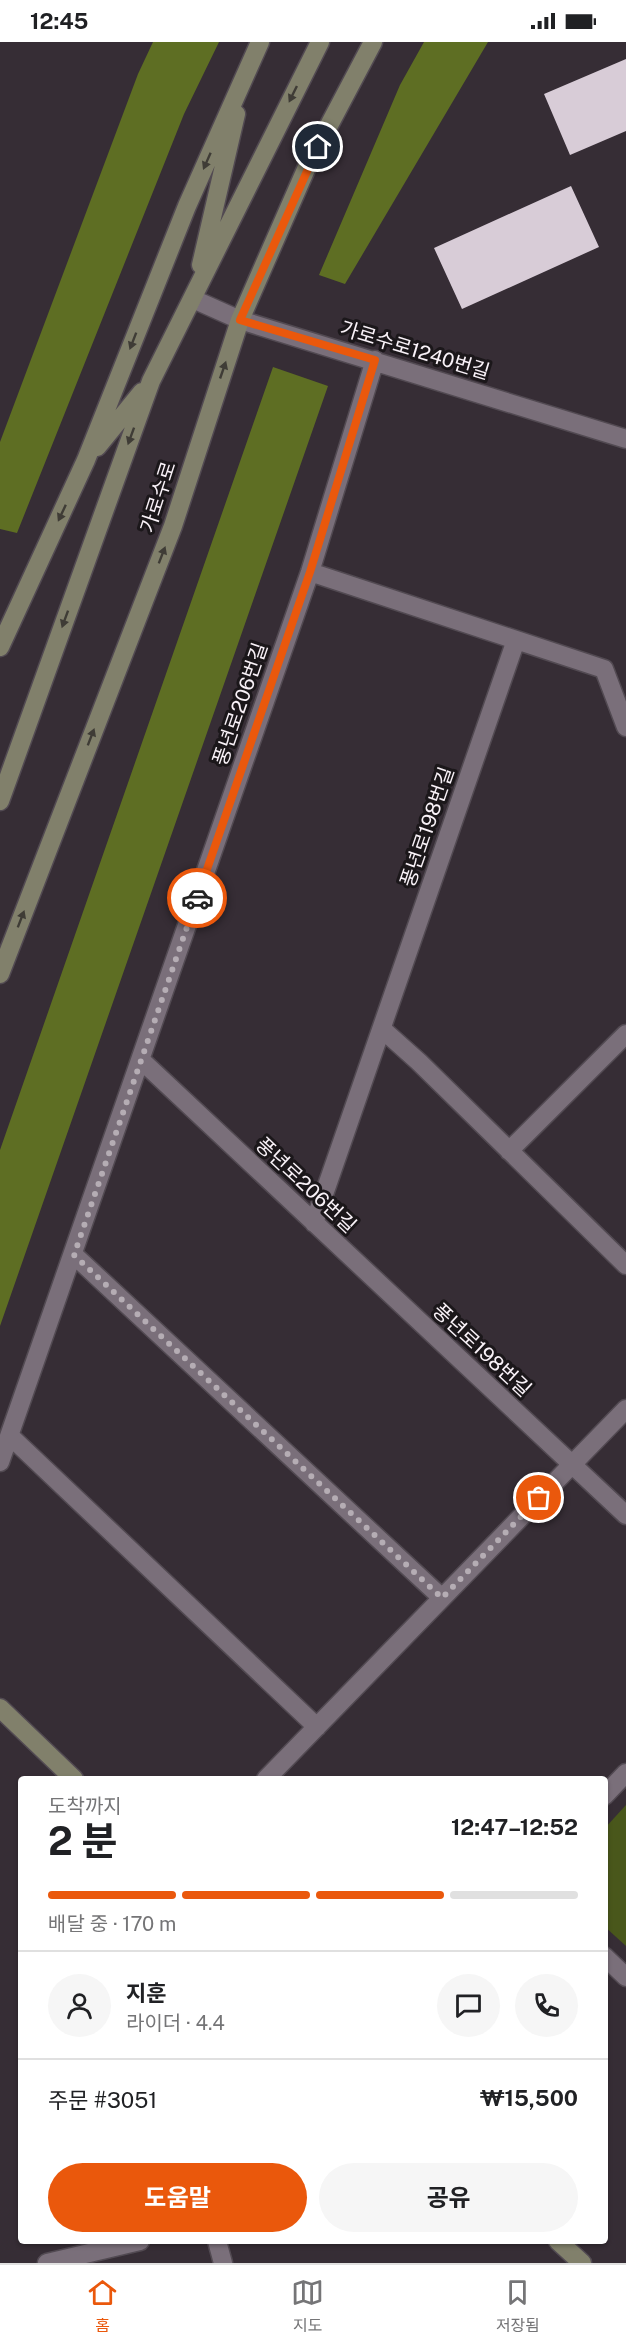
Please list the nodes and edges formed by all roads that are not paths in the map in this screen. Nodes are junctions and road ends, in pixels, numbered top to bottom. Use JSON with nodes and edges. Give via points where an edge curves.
{"nodes":[{"id":1,"x":260,"y":42,"type":"edge"},
{"id":2,"x":320,"y":42,"type":"edge"},
{"id":3,"x":373,"y":42,"type":"edge"},
{"id":4,"x":247,"y":69,"type":"junction"},
{"id":5,"x":193,"y":299,"type":"junction"},
{"id":6,"x":240,"y":320,"type":"junction"},
{"id":7,"x":375,"y":360,"type":"junction"},
{"id":8,"x":151,"y":381,"type":"junction"},
{"id":9,"x":626,"y":439,"type":"edge"},
{"id":10,"x":86,"y":460,"type":"junction"},
{"id":11,"x":310,"y":572,"type":"junction"},
{"id":12,"x":2,"y":637,"type":"edge"},
{"id":13,"x":516,"y":640,"type":"junction"},
{"id":14,"x":626,"y":727,"type":"edge"},
{"id":15,"x":0,"y":801,"type":"edge"},
{"id":16,"x":0,"y":974,"type":"edge"},
{"id":17,"x":382,"y":1029,"type":"junction"},
{"id":18,"x":626,"y":1034,"type":"edge"},
{"id":19,"x":141,"y":1060,"type":"junction"},
{"id":20,"x":509,"y":1151,"type":"junction"},
{"id":21,"x":314,"y":1223,"type":"junction"},
{"id":22,"x":74,"y":1255,"type":"junction"},
{"id":23,"x":626,"y":1265,"type":"edge"},
{"id":24,"x":362,"y":1268,"type":"joint"},
{"id":25,"x":626,"y":1409,"type":"edge"},
{"id":26,"x":9,"y":1436,"type":"junction"},
{"id":27,"x":0,"y":1462,"type":"edge"},
{"id":28,"x":571,"y":1465,"type":"junction"},
{"id":29,"x":626,"y":1515,"type":"edge"},
{"id":30,"x":442,"y":1598,"type":"junction"},
{"id":31,"x":0,"y":1708,"type":"edge"},
{"id":32,"x":317,"y":1727,"type":"junction"},
{"id":33,"x":626,"y":1773,"type":"edge"},
{"id":34,"x":71,"y":1776,"type":"edge"},
{"id":35,"x":269,"y":1776,"type":"edge"},
{"id":36,"x":608,"y":1792,"type":"edge"},
{"id":37,"x":608,"y":1960,"type":"edge"},
{"id":38,"x":626,"y":1977,"type":"edge"},
{"id":39,"x":127,"y":2244,"type":"edge"},
{"id":40,"x":219,"y":2244,"type":"edge"},
{"id":41,"x":561,"y":2244,"type":"edge"},
{"id":42,"x":47,"y":2263,"type":"edge"},
{"id":43,"x":223,"y":2263,"type":"edge"},
{"id":44,"x":582,"y":2263,"type":"edge"}],
"edges":[{"from":1,"to":4,"type":"main road"},
{"from":2,"to":5,"type":"main road","one_way":true},
{"from":3,"to":6,"type":"main road","name":"가로수로","via":[[307,167]]},
{"from":4,"to":5,"type":"main road"},
{"from":4,"to":10,"type":"main road","one_way":true,"via":[[187,206]]},
{"from":5,"to":6,"type":"street","name":"가로수로1240번길"},
{"from":5,"to":8,"type":"main road"},
{"from":6,"to":7,"type":"street","name":"가로수로1240번길"},
{"from":16,"to":6,"type":"main road","name":"가로수로","one_way":true,"via":[[173,526]]},
{"from":7,"to":9,"type":"street","name":"가로수로1240번길"},
{"from":7,"to":11,"type":"street","name":"풍년로206번길"},
{"from":8,"to":10,"type":"main road"},
{"from":8,"to":15,"type":"main road","one_way":true},
{"from":10,"to":12,"type":"main road","one_way":true},
{"from":11,"to":13,"type":"street"},
{"from":11,"to":19,"type":"street","name":"풍년로206번길"},
{"from":13,"to":14,"type":"street","via":[[604,669]]},
{"from":13,"to":17,"type":"street","name":"풍년로198번길"},
{"from":17,"to":20,"type":"street"},
{"from":17,"to":21,"type":"street","name":"풍년로198번길"},
{"from":18,"to":20,"type":"street"},
{"from":19,"to":21,"type":"street","name":"풍년로206번길"},
{"from":19,"to":22,"type":"street","name":"풍년로206번길"},
{"from":20,"to":23,"type":"street"},
{"from":21,"to":24,"type":"street","name":"풍년로206번길"},
{"from":22,"to":26,"type":"street","name":"풍년로206번길"},
{"from":22,"to":30,"type":"street"},
{"from":24,"to":28,"type":"street","name":"풍년로198번길"},
{"from":25,"to":28,"type":"street"},
{"from":26,"to":27,"type":"street","name":"풍년로206번길"},
{"from":26,"to":32,"type":"street"},
{"from":28,"to":29,"type":"street","name":"풍년로198번길"},
{"from":28,"to":30,"type":"street"},
{"from":30,"to":32,"type":"street"},
{"from":31,"to":34,"type":"main road"},
{"from":32,"to":35,"type":"street"},
{"from":33,"to":36,"type":"street"},
{"from":37,"to":38,"type":"street"},
{"from":39,"to":42,"type":"street"},
{"from":40,"to":43,"type":"street"},
{"from":41,"to":44,"type":"main road"}]}
